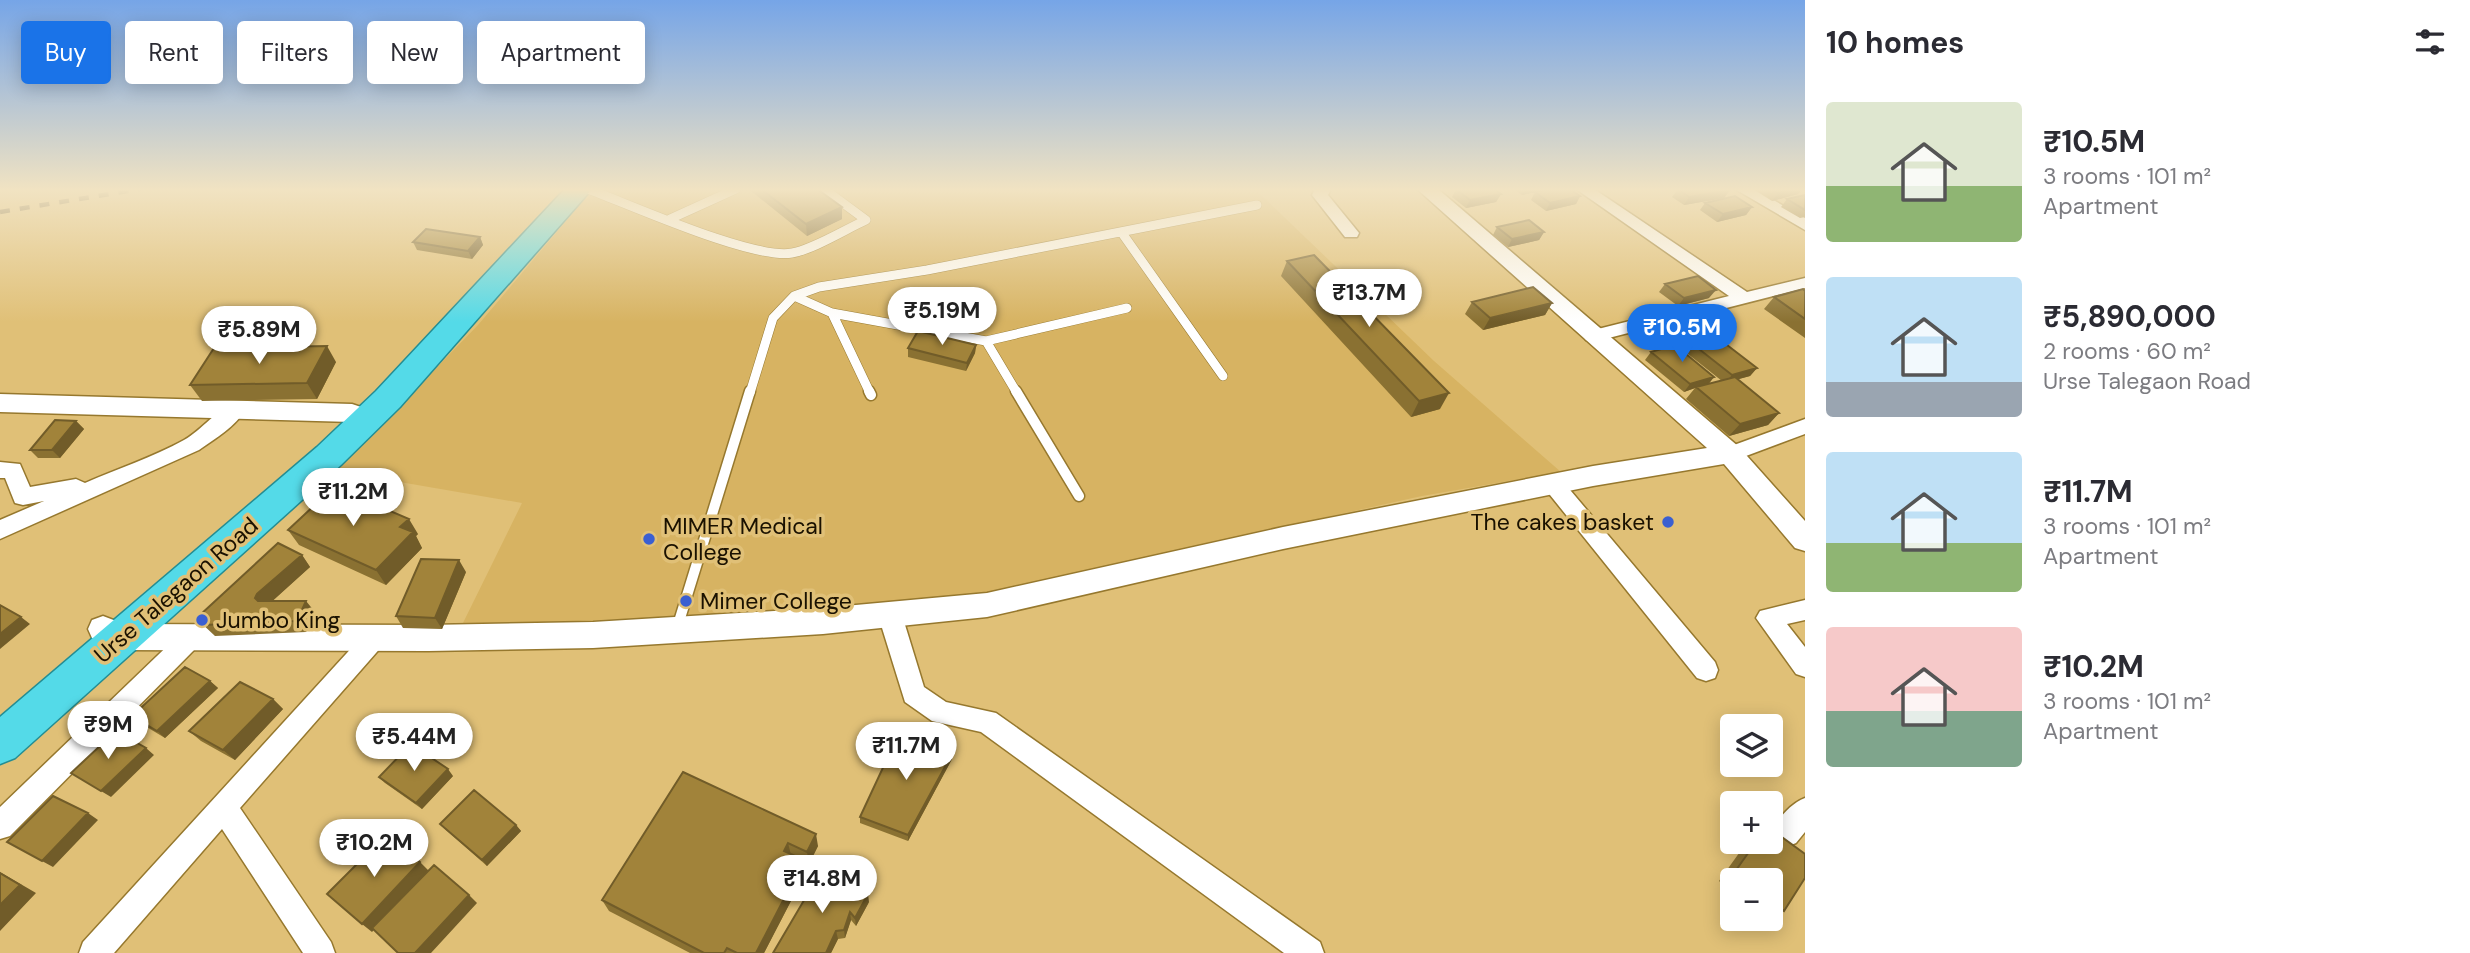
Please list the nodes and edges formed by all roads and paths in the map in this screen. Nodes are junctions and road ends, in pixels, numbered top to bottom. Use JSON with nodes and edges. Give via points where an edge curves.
{"nodes":[{"id":1,"x":520,"y":233,"type":"edge"},
{"id":2,"x":539,"y":233,"type":"edge"},
{"id":3,"x":707,"y":233,"type":"edge"},
{"id":4,"x":837,"y":233,"type":"edge"},
{"id":5,"x":1119,"y":233,"type":"edge"},
{"id":6,"x":1122,"y":233,"type":"edge"},
{"id":7,"x":1477,"y":233,"type":"edge"},
{"id":8,"x":1649,"y":233,"type":"edge"},
{"id":9,"x":1805,"y":283,"type":"edge"},
{"id":10,"x":794,"y":296,"type":"junction"},
{"id":11,"x":1742,"y":297,"type":"junction"},
{"id":12,"x":1127,"y":308,"type":"dead end"},
{"id":13,"x":832,"y":313,"type":"junction"},
{"id":14,"x":1593,"y":336,"type":"junction"},
{"id":15,"x":986,"y":341,"type":"junction"},
{"id":16,"x":1223,"y":376,"type":"dead end"},
{"id":17,"x":871,"y":396,"type":"dead end"},
{"id":18,"x":0,"y":403,"type":"edge"},
{"id":19,"x":236,"y":409,"type":"junction"},
{"id":20,"x":352,"y":413,"type":"junction"},
{"id":21,"x":1805,"y":426,"type":"edge"},
{"id":22,"x":1730,"y":454,"type":"junction"},
{"id":23,"x":0,"y":470,"type":"edge"},
{"id":24,"x":110,"y":480,"type":"junction"},
{"id":25,"x":1553,"y":484,"type":"junction"},
{"id":26,"x":1079,"y":496,"type":"dead end"},
{"id":27,"x":0,"y":530,"type":"edge"},
{"id":28,"x":1805,"y":540,"type":"edge"},
{"id":29,"x":1805,"y":611,"type":"edge"},
{"id":30,"x":890,"y":615,"type":"junction"},
{"id":31,"x":677,"y":628,"type":"junction"},
{"id":32,"x":113,"y":633,"type":"junction"},
{"id":33,"x":191,"y":638,"type":"junction"},
{"id":34,"x":375,"y":638,"type":"junction"},
{"id":35,"x":1805,"y":666,"type":"edge"},
{"id":36,"x":1706,"y":670,"type":"dead end"},
{"id":37,"x":0,"y":717,"type":"edge"},
{"id":38,"x":0,"y":744,"type":"edge"},
{"id":39,"x":225,"y":808,"type":"junction"},
{"id":40,"x":1805,"y":811,"type":"edge"},
{"id":41,"x":0,"y":825,"type":"edge"},
{"id":42,"x":1786,"y":833,"type":"dead end"},
{"id":43,"x":94,"y":953,"type":"edge"},
{"id":44,"x":320,"y":953,"type":"edge"},
{"id":45,"x":1309,"y":953,"type":"edge"}],
"edges":[{"from":1,"to":20,"type":"highway","name":"Urse Talegaon Road"},
{"from":2,"to":32,"type":"highway","name":"Urse Talegaon Road","via":[[388,399],[329,456]]},
{"from":3,"to":4,"type":"lane","via":[[772,254],[794,253]]},
{"from":5,"to":10,"type":"lane","via":[[819,286]]},
{"from":6,"to":16,"type":"lane"},
{"from":7,"to":14,"type":"street"},
{"from":8,"to":11,"type":"street"},
{"from":9,"to":11,"type":"street"},
{"from":10,"to":13,"type":"lane"},
{"from":10,"to":31,"type":"lane","via":[[773,318]]},
{"from":11,"to":14,"type":"street"},
{"from":12,"to":15,"type":"lane"},
{"from":13,"to":15,"type":"lane"},
{"from":13,"to":17,"type":"lane"},
{"from":14,"to":22,"type":"street"},
{"from":15,"to":26,"type":"lane"},
{"from":18,"to":19,"type":"street"},
{"from":19,"to":20,"type":"street"},
{"from":19,"to":24,"type":"street","via":[[192,444]]},
{"from":20,"to":32,"type":"highway","name":"Urse Talegaon Road"},
{"from":21,"to":22,"type":"street"},
{"from":22,"to":25,"type":"street"},
{"from":22,"to":28,"type":"street"},
{"from":23,"to":24,"type":"street","via":[[13,470],[23,497]]},
{"from":24,"to":27,"type":"street"},
{"from":25,"to":30,"type":"street","via":[[1283,538],[987,605]]},
{"from":25,"to":36,"type":"street"},
{"from":29,"to":35,"type":"street","via":[[1768,618]]},
{"from":30,"to":31,"type":"street"},
{"from":30,"to":45,"type":"street","via":[[914,694],[941,713],[987,721]]},
{"from":31,"to":34,"type":"street","via":[[593,635]]},
{"from":32,"to":33,"type":"street"},
{"from":32,"to":37,"type":"highway","name":"Urse Talegaon Road"},
{"from":32,"to":38,"type":"highway","name":"Urse Talegaon Road"},
{"from":33,"to":34,"type":"street"},
{"from":33,"to":41,"type":"street"},
{"from":34,"to":39,"type":"street"},
{"from":39,"to":43,"type":"street"},
{"from":39,"to":44,"type":"street"},
{"from":40,"to":42,"type":"street"}]}
